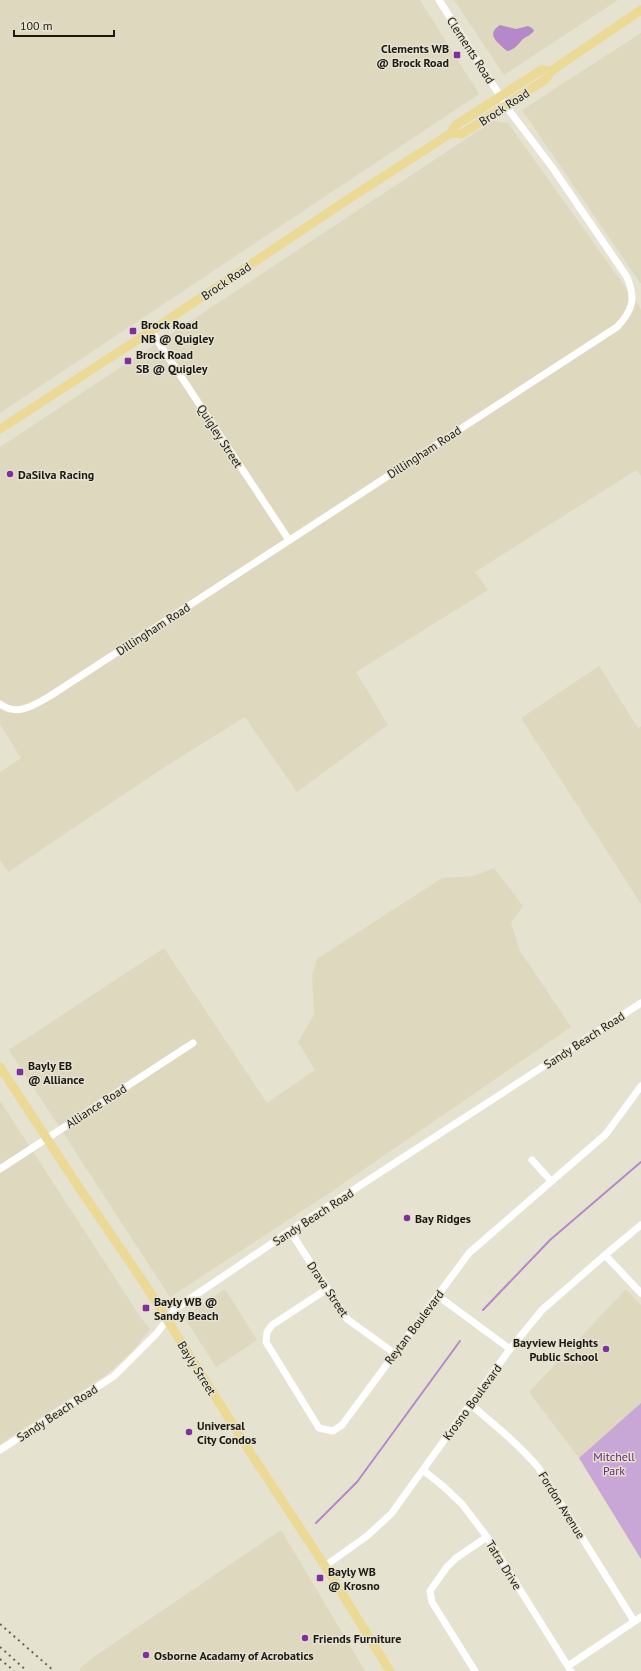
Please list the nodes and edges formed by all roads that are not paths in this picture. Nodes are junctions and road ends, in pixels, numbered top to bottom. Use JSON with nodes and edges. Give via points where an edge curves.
{"nodes":[{"id":1,"x":439,"y":0,"type":"edge"},
{"id":2,"x":641,"y":10,"type":"edge"},
{"id":3,"x":504,"y":100,"type":"junction"},
{"id":4,"x":151,"y":331,"type":"junction"},
{"id":5,"x":0,"y":429,"type":"edge"},
{"id":6,"x":289,"y":540,"type":"junction"},
{"id":7,"x":0,"y":704,"type":"edge"},
{"id":8,"x":641,"y":1003,"type":"edge"},
{"id":9,"x":193,"y":1043,"type":"dead end"},
{"id":10,"x":0,"y":1067,"type":"edge"},
{"id":11,"x":641,"y":1086,"type":"edge"},
{"id":12,"x":46,"y":1138,"type":"junction"},
{"id":13,"x":532,"y":1160,"type":"dead end"},
{"id":14,"x":0,"y":1169,"type":"edge"},
{"id":15,"x":551,"y":1181,"type":"junction"},
{"id":16,"x":641,"y":1226,"type":"edge"},
{"id":17,"x":290,"y":1231,"type":"junction"},
{"id":18,"x":605,"y":1255,"type":"junction"},
{"id":19,"x":327,"y":1288,"type":"junction"},
{"id":20,"x":641,"y":1294,"type":"edge"},
{"id":21,"x":438,"y":1296,"type":"junction"},
{"id":22,"x":167,"y":1319,"type":"junction"},
{"id":23,"x":510,"y":1349,"type":"junction"},
{"id":24,"x":394,"y":1353,"type":"junction"},
{"id":25,"x":471,"y":1406,"type":"junction"},
{"id":26,"x":0,"y":1450,"type":"edge"},
{"id":27,"x":423,"y":1470,"type":"junction"},
{"id":28,"x":487,"y":1537,"type":"junction"},
{"id":29,"x":325,"y":1566,"type":"junction"},
{"id":30,"x":641,"y":1617,"type":"edge"},
{"id":31,"x":634,"y":1621,"type":"junction"},
{"id":32,"x":569,"y":1668,"type":"edge"},
{"id":33,"x":390,"y":1671,"type":"edge"},
{"id":34,"x":475,"y":1671,"type":"edge"}],
"edges":[{"from":1,"to":3,"type":"street","name":"Clements Road"},
{"from":2,"to":3,"type":"main road","name":"Brock Road","via":[[551,71],[546,80]]},
{"from":3,"to":4,"type":"main road","name":"Brock Road","via":[[456,125],[451,134]]},
{"from":3,"to":6,"type":"street","name":"Dillingham Road","via":[[627,277],[631,288],[630,310],[617,327]]},
{"from":4,"to":5,"type":"main road","name":"Brock Road"},
{"from":4,"to":6,"type":"street","name":"Quigley Street"},
{"from":6,"to":7,"type":"street","name":"Dillingham Road","via":[[50,696],[25,710],[6,708]]},
{"from":8,"to":17,"type":"street","name":"Sandy Beach Road"},
{"from":9,"to":12,"type":"street","name":"Alliance Road"},
{"from":10,"to":12,"type":"main road","name":"Bayly Street"},
{"from":11,"to":15,"type":"street","name":"Reytan Boulevard","via":[[606,1134]]},
{"from":12,"to":14,"type":"street","name":"Alliance Road"},
{"from":12,"to":22,"type":"main road","name":"Bayly Street"},
{"from":13,"to":15,"type":"street"},
{"from":15,"to":21,"type":"street","name":"Reytan Boulevard","via":[[469,1253]]},
{"from":16,"to":18,"type":"street","name":"Krosno Boulevard"},
{"from":17,"to":19,"type":"street","name":"Drava Street"},
{"from":17,"to":22,"type":"street","name":"Sandy Beach Road","via":[[175,1309]]},
{"from":18,"to":20,"type":"street"},
{"from":18,"to":23,"type":"street","name":"Krosno Boulevard","via":[[542,1310]]},
{"from":19,"to":24,"type":"street","name":"Drava Street","via":[[347,1319]]},
{"from":19,"to":24,"type":"street","name":"Reytan Boulevard","via":[[272,1325],[267,1332],[266,1342],[319,1428],[333,1431],[342,1426]]},
{"from":21,"to":23,"type":"street"},
{"from":21,"to":24,"type":"street","name":"Reytan Boulevard"},
{"from":22,"to":26,"type":"street","name":"Sandy Beach Road","via":[[157,1333],[114,1376]]},
{"from":22,"to":29,"type":"main road","name":"Bayly Street"},
{"from":23,"to":25,"type":"street","name":"Krosno Boulevard"},
{"from":25,"to":27,"type":"street","name":"Krosno Boulevard"},
{"from":25,"to":31,"type":"street","name":"Fordon Avenue","via":[[499,1427],[538,1468]]},
{"from":27,"to":28,"type":"street","name":"Tatra Drive","via":[[462,1504]]},
{"from":27,"to":29,"type":"street","name":"Krosno Boulevard","via":[[391,1514],[367,1536]]},
{"from":28,"to":32,"type":"street","name":"Tatra Drive"},
{"from":28,"to":34,"type":"street","via":[[456,1558],[430,1591],[432,1602]]},
{"from":29,"to":33,"type":"main road","name":"Bayly Street"},
{"from":30,"to":31,"type":"street"},
{"from":31,"to":32,"type":"street"}]}
